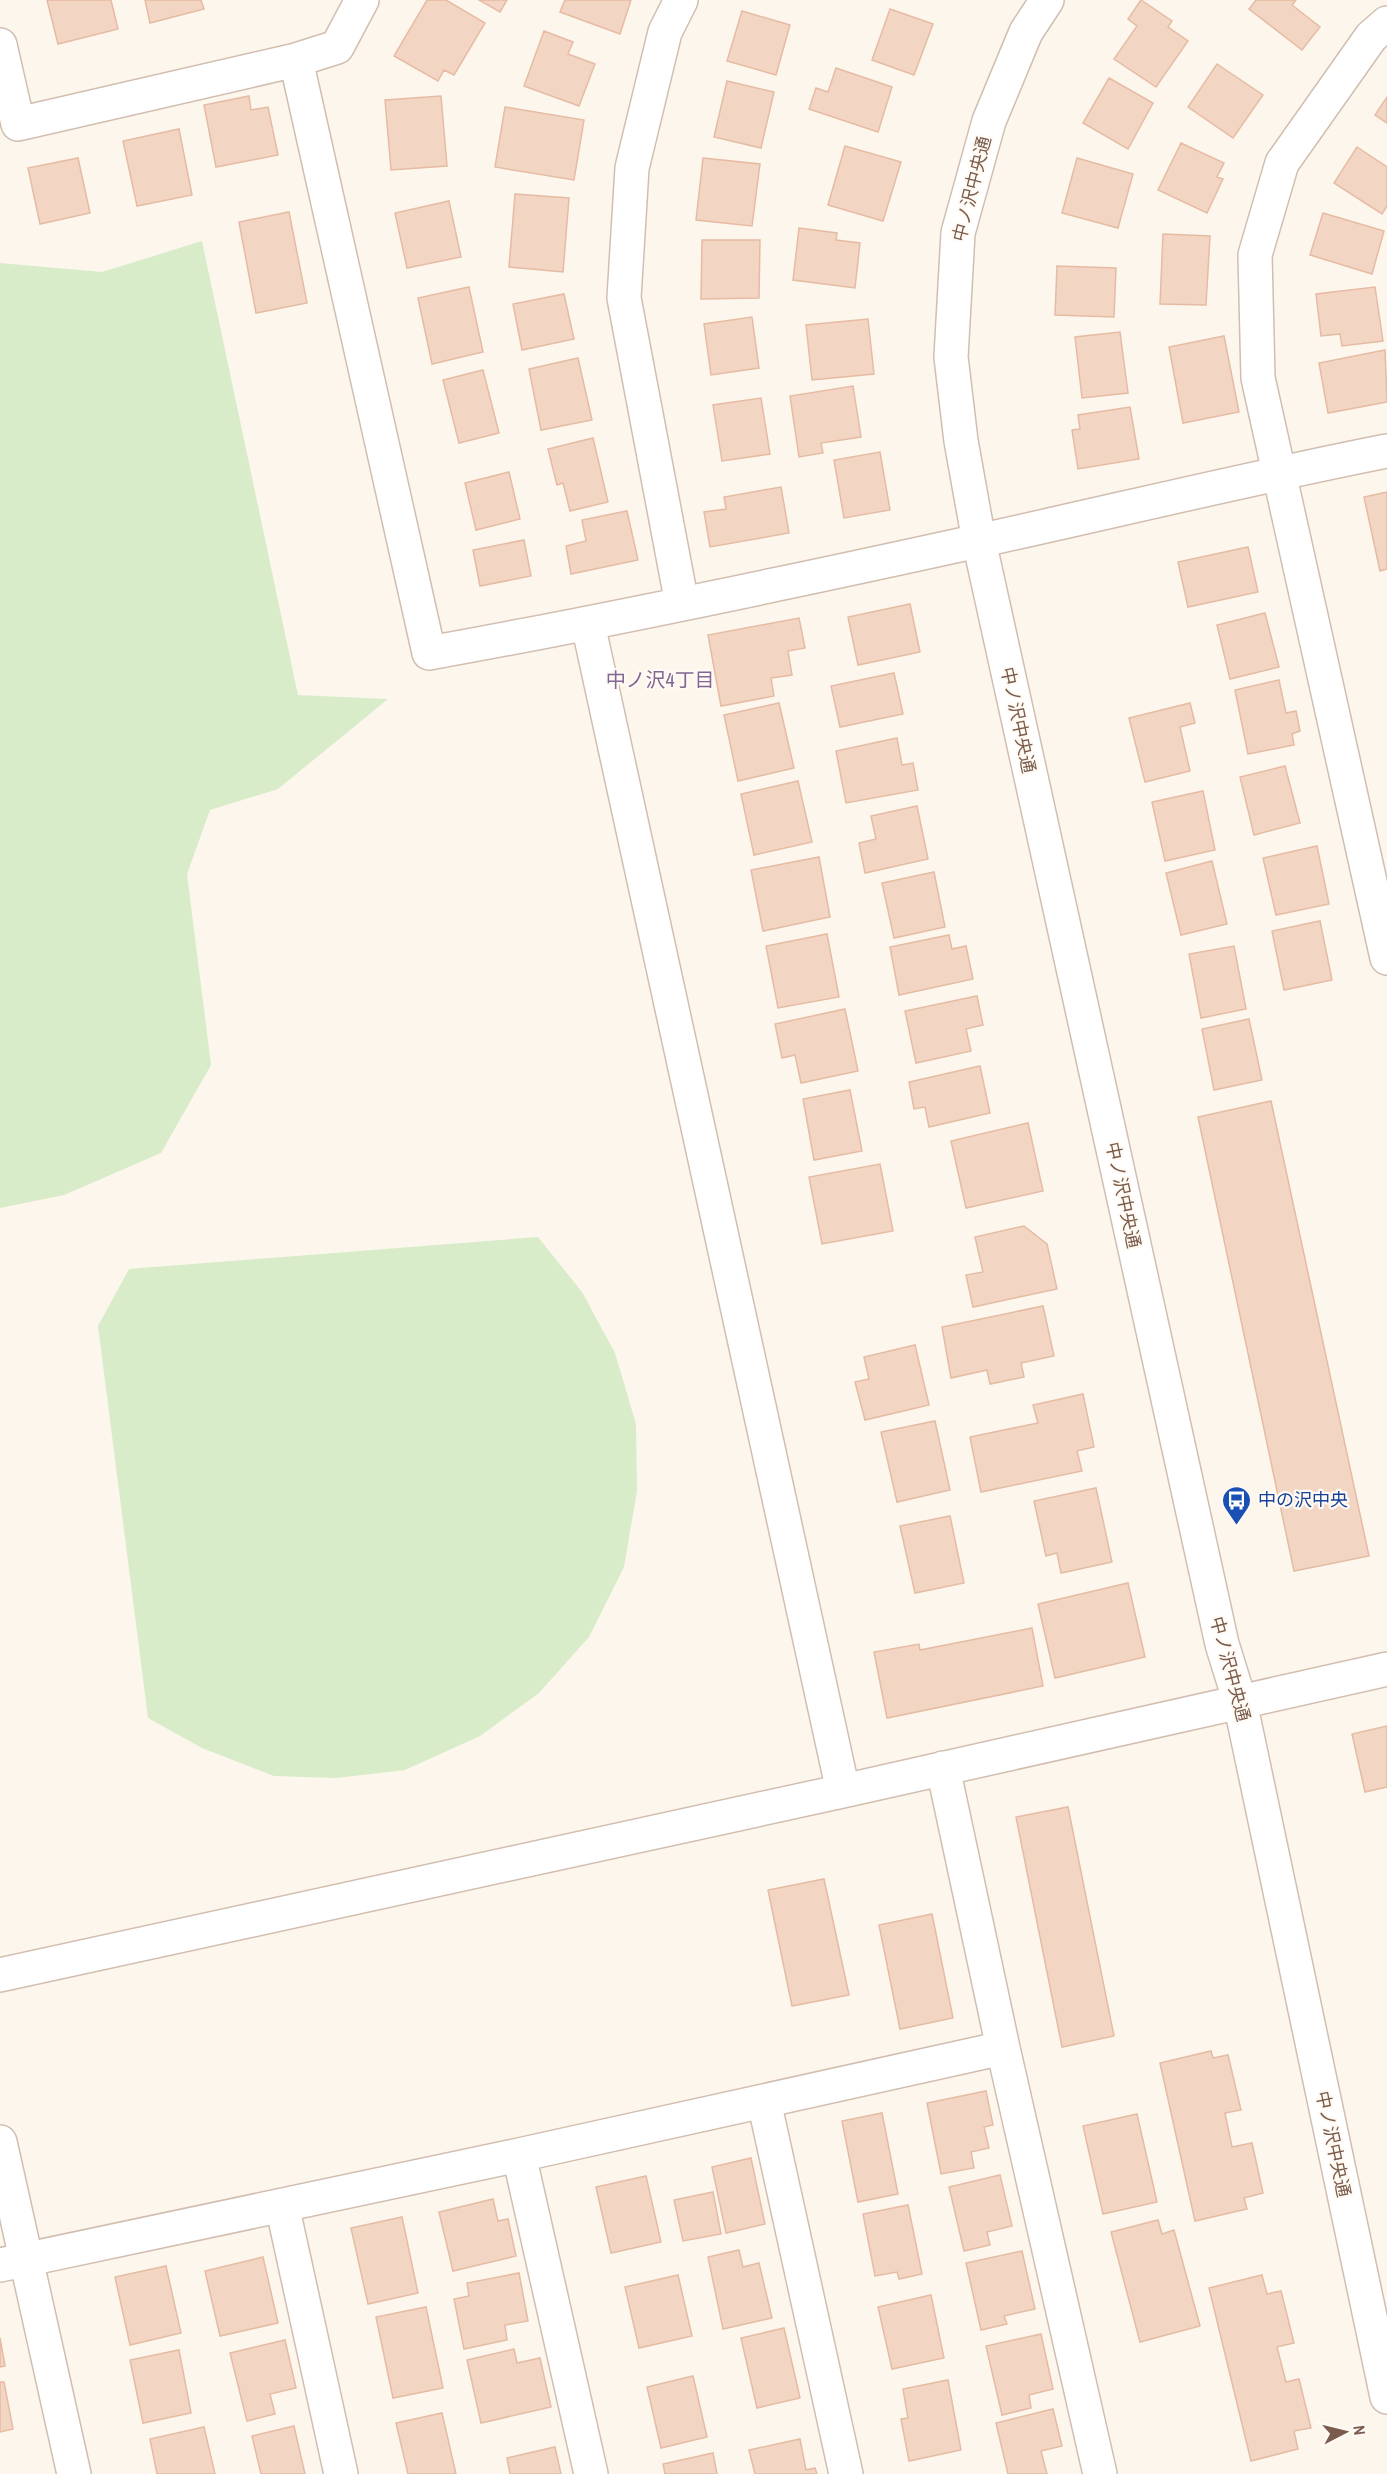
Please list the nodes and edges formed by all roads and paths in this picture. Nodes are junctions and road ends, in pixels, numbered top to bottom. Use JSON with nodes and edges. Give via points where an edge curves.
{"nodes":[{"id":1,"x":362,"y":0,"type":"edge"},
{"id":2,"x":681,"y":0,"type":"edge"},
{"id":3,"x":1047,"y":0,"type":"edge"},
{"id":4,"x":1387,"y":23,"type":"edge"},
{"id":5,"x":0,"y":45,"type":"edge"},
{"id":6,"x":296,"y":60,"type":"junction"},
{"id":7,"x":1387,"y":451,"type":"edge"},
{"id":8,"x":1280,"y":472,"type":"junction"},
{"id":9,"x":979,"y":541,"type":"junction"},
{"id":10,"x":682,"y":604,"type":"junction"},
{"id":11,"x":588,"y":624,"type":"junction"},
{"id":12,"x":1387,"y":958,"type":"edge"},
{"id":13,"x":1387,"y":1669,"type":"edge"},
{"id":14,"x":1240,"y":1702,"type":"junction"},
{"id":15,"x":943,"y":1768,"type":"junction"},
{"id":16,"x":843,"y":1791,"type":"junction"},
{"id":17,"x":0,"y":1975,"type":"edge"},
{"id":18,"x":1003,"y":2048,"type":"junction"},
{"id":19,"x":764,"y":2101,"type":"junction"},
{"id":20,"x":0,"y":2142,"type":"edge"},
{"id":21,"x":519,"y":2155,"type":"junction"},
{"id":22,"x":282,"y":2205,"type":"junction"},
{"id":23,"x":13,"y":2262,"type":"edge"},
{"id":24,"x":1387,"y":2397,"type":"edge"},
{"id":25,"x":74,"y":2474,"type":"edge"},
{"id":26,"x":341,"y":2474,"type":"edge"},
{"id":27,"x":591,"y":2474,"type":"edge"},
{"id":28,"x":846,"y":2474,"type":"edge"},
{"id":29,"x":1100,"y":2474,"type":"edge"}],
"edges":[{"from":1,"to":6,"type":"street","via":[[337,47]]},
{"from":2,"to":10,"type":"street","via":[[665,33],[632,168],[624,298]]},
{"from":3,"to":9,"type":"street","name":"中ノ沢中央通","via":[[1026,32],[989,121],[958,233],[951,357],[960,441]]},
{"from":4,"to":8,"type":"street","via":[[1371,37],[1282,163],[1255,255],[1258,378]]},
{"from":5,"to":6,"type":"street","via":[[18,124]]},
{"from":6,"to":11,"type":"street","via":[[429,653]]},
{"from":7,"to":8,"type":"street"},
{"from":8,"to":9,"type":"street"},
{"from":8,"to":12,"type":"street"},
{"from":9,"to":10,"type":"street"},
{"from":9,"to":14,"type":"street","name":"中ノ沢中央通","via":[[1222,1644]]},
{"from":10,"to":11,"type":"street"},
{"from":11,"to":16,"type":"street"},
{"from":13,"to":14,"type":"street"},
{"from":14,"to":15,"type":"street"},
{"from":14,"to":24,"type":"street","name":"中ノ沢中央通"},
{"from":15,"to":16,"type":"street"},
{"from":15,"to":18,"type":"street"},
{"from":16,"to":17,"type":"street"},
{"from":18,"to":19,"type":"street"},
{"from":18,"to":29,"type":"street"},
{"from":19,"to":21,"type":"street"},
{"from":19,"to":28,"type":"street"},
{"from":20,"to":23,"type":"street"},
{"from":21,"to":22,"type":"street"},
{"from":21,"to":27,"type":"street"},
{"from":22,"to":23,"type":"street"},
{"from":22,"to":26,"type":"street"},
{"from":23,"to":25,"type":"street"}]}
